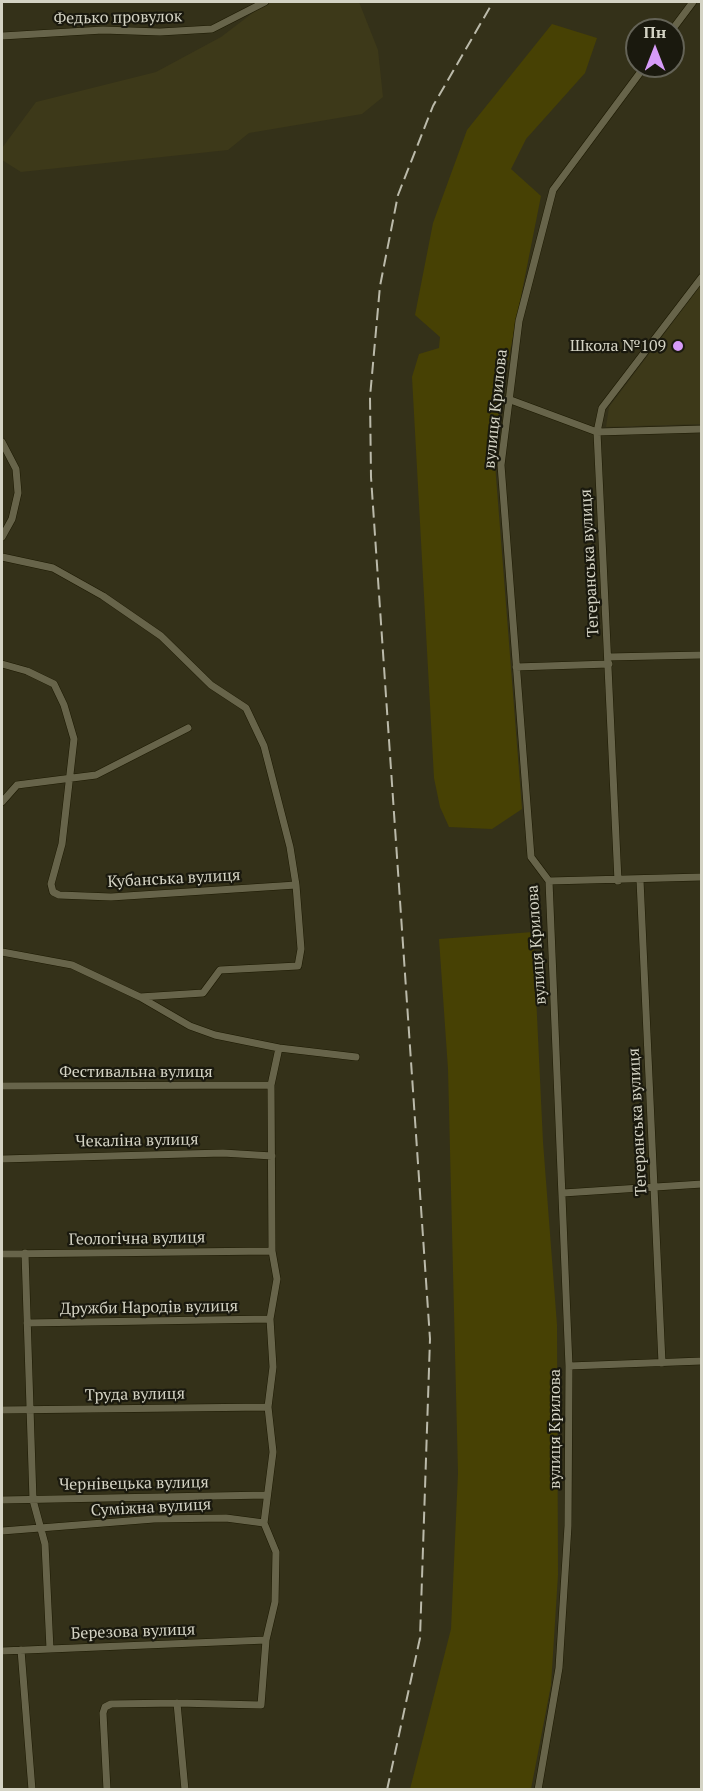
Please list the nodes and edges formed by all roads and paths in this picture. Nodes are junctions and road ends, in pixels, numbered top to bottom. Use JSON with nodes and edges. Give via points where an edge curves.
{"nodes":[{"id":1,"x":265,"y":2,"type":"edge"},
{"id":2,"x":693,"y":2,"type":"edge"},
{"id":3,"x":681,"y":18,"type":"edge"},
{"id":4,"x":2,"y":36,"type":"edge"},
{"id":5,"x":636,"y":78,"type":"edge"},
{"id":6,"x":702,"y":277,"type":"edge"},
{"id":7,"x":508,"y":399,"type":"junction"},
{"id":8,"x":702,"y":429,"type":"edge"},
{"id":9,"x":597,"y":432,"type":"junction"},
{"id":10,"x":2,"y":442,"type":"edge"},
{"id":11,"x":2,"y":537,"type":"edge"},
{"id":12,"x":2,"y":557,"type":"edge"},
{"id":13,"x":702,"y":655,"type":"edge"},
{"id":14,"x":609,"y":661,"type":"junction"},
{"id":15,"x":2,"y":664,"type":"edge"},
{"id":16,"x":516,"y":667,"type":"junction"},
{"id":17,"x":188,"y":728,"type":"dead end"},
{"id":18,"x":67,"y":780,"type":"junction"},
{"id":19,"x":2,"y":802,"type":"edge"},
{"id":20,"x":702,"y":877,"type":"edge"},
{"id":21,"x":640,"y":880,"type":"junction"},
{"id":22,"x":549,"y":881,"type":"junction"},
{"id":23,"x":618,"y":881,"type":"junction"},
{"id":24,"x":296,"y":885,"type":"junction"},
{"id":25,"x":2,"y":952,"type":"edge"},
{"id":26,"x":140,"y":997,"type":"junction"},
{"id":27,"x":279,"y":1048,"type":"junction"},
{"id":28,"x":356,"y":1057,"type":"dead end"},
{"id":29,"x":272,"y":1085,"type":"junction"},
{"id":30,"x":2,"y":1086,"type":"edge"},
{"id":31,"x":272,"y":1156,"type":"junction"},
{"id":32,"x":2,"y":1159,"type":"edge"},
{"id":33,"x":702,"y":1184,"type":"edge"},
{"id":34,"x":654,"y":1187,"type":"junction"},
{"id":35,"x":563,"y":1193,"type":"junction"},
{"id":36,"x":272,"y":1251,"type":"junction"},
{"id":37,"x":25,"y":1253,"type":"junction"},
{"id":38,"x":2,"y":1254,"type":"edge"},
{"id":39,"x":270,"y":1319,"type":"junction"},
{"id":40,"x":27,"y":1323,"type":"junction"},
{"id":41,"x":702,"y":1361,"type":"edge"},
{"id":42,"x":662,"y":1363,"type":"junction"},
{"id":43,"x":569,"y":1366,"type":"junction"},
{"id":44,"x":268,"y":1407,"type":"junction"},
{"id":45,"x":2,"y":1410,"type":"edge"},
{"id":46,"x":31,"y":1410,"type":"junction"},
{"id":47,"x":267,"y":1495,"type":"junction"},
{"id":48,"x":2,"y":1500,"type":"edge"},
{"id":49,"x":33,"y":1500,"type":"junction"},
{"id":50,"x":264,"y":1523,"type":"junction"},
{"id":51,"x":40,"y":1529,"type":"junction"},
{"id":52,"x":2,"y":1531,"type":"edge"},
{"id":53,"x":266,"y":1640,"type":"junction"},
{"id":54,"x":50,"y":1649,"type":"junction"},
{"id":55,"x":21,"y":1650,"type":"junction"},
{"id":56,"x":2,"y":1651,"type":"edge"},
{"id":57,"x":177,"y":1703,"type":"junction"},
{"id":58,"x":32,"y":1790,"type":"edge"},
{"id":59,"x":107,"y":1790,"type":"edge"},
{"id":60,"x":185,"y":1790,"type":"edge"},
{"id":61,"x":538,"y":1790,"type":"edge"}],
"edges":[{"from":1,"to":4,"type":"street","name":"Федько провулок","via":[[212,28]]},
{"from":2,"to":3,"type":"street"},
{"from":5,"to":7,"type":"street","name":"вулиця Крилова","via":[[553,190],[519,321]]},
{"from":6,"to":9,"type":"street","name":"Тегеранська вулиця","via":[[602,408]]},
{"from":7,"to":9,"type":"street"},
{"from":7,"to":16,"type":"street","name":"вулиця Крилова","via":[[501,465]]},
{"from":8,"to":9,"type":"street"},
{"from":9,"to":14,"type":"street","name":"Тегеранська вулиця"},
{"from":10,"to":11,"type":"street","via":[[16,469],[18,493],[12,519]]},
{"from":12,"to":24,"type":"street","via":[[52,568],[103,596],[161,636],[211,685],[246,708],[264,746]]},
{"from":13,"to":14,"type":"street"},
{"from":14,"to":16,"type":"street"},
{"from":14,"to":23,"type":"street","name":"Тегеранська вулиця"},
{"from":15,"to":18,"type":"street","via":[[54,684],[74,740]]},
{"from":16,"to":22,"type":"street","name":"вулиця Крилова","via":[[531,857]]},
{"from":17,"to":18,"type":"street","via":[[96,775]]},
{"from":18,"to":19,"type":"street","via":[[17,785]]},
{"from":18,"to":24,"type":"street","name":"Кубанська вулиця","via":[[62,843],[51,884],[53,892],[59,895],[111,897]]},
{"from":20,"to":21,"type":"street"},
{"from":21,"to":23,"type":"street"},
{"from":21,"to":34,"type":"street","name":"Тегеранська вулиця"},
{"from":22,"to":23,"type":"street"},
{"from":22,"to":35,"type":"street","name":"вулиця Крилова"},
{"from":24,"to":26,"type":"street","via":[[301,949],[298,966],[220,970],[203,993]]},
{"from":25,"to":26,"type":"street","via":[[72,965]]},
{"from":26,"to":27,"type":"street","via":[[189,1026]]},
{"from":27,"to":28,"type":"street"},
{"from":27,"to":29,"type":"street"},
{"from":29,"to":30,"type":"street","name":"Фестивальна вулиця"},
{"from":29,"to":31,"type":"street"},
{"from":31,"to":32,"type":"street","name":"Чекаліна вулиця","via":[[223,1153]]},
{"from":31,"to":36,"type":"street"},
{"from":33,"to":34,"type":"street"},
{"from":34,"to":35,"type":"street"},
{"from":34,"to":42,"type":"street","name":"Тегеранська вулиця"},
{"from":35,"to":43,"type":"street","name":"вулиця Крилова"},
{"from":36,"to":37,"type":"street","name":"Геологічна вулиця"},
{"from":36,"to":39,"type":"street","via":[[277,1279]]},
{"from":37,"to":38,"type":"street","name":"Геологічна вулиця"},
{"from":37,"to":40,"type":"street"},
{"from":39,"to":40,"type":"street","name":"Дружби Народів вулиця"},
{"from":39,"to":44,"type":"street","via":[[273,1367]]},
{"from":40,"to":46,"type":"street"},
{"from":41,"to":42,"type":"street"},
{"from":42,"to":43,"type":"street"},
{"from":43,"to":61,"type":"street","name":"вулиця Крилова","via":[[568,1526],[560,1656]]},
{"from":44,"to":46,"type":"street","name":"Труда вулиця"},
{"from":44,"to":47,"type":"street","via":[[273,1452]]},
{"from":45,"to":46,"type":"street","name":"Труда вулиця"},
{"from":46,"to":49,"type":"street"},
{"from":47,"to":49,"type":"street","name":"Чернівецька вулиця"},
{"from":47,"to":50,"type":"street"},
{"from":48,"to":49,"type":"street","name":"Чернівецька вулиця"},
{"from":49,"to":51,"type":"street"},
{"from":50,"to":51,"type":"street","name":"Суміжна вулиця","via":[[226,1518],[154,1519]]},
{"from":50,"to":53,"type":"street","via":[[276,1552],[275,1602]]},
{"from":51,"to":52,"type":"street","name":"Суміжна вулиця"},
{"from":51,"to":54,"type":"street","via":[[45,1544]]},
{"from":53,"to":54,"type":"street","name":"Березова вулиця"},
{"from":53,"to":57,"type":"street","via":[[261,1706]]},
{"from":54,"to":55,"type":"street","name":"Березова вулиця"},
{"from":55,"to":56,"type":"street","name":"Березова вулиця"},
{"from":55,"to":58,"type":"street"},
{"from":57,"to":59,"type":"street","via":[[105,1707],[102,1713]]},
{"from":57,"to":60,"type":"street"}]}
